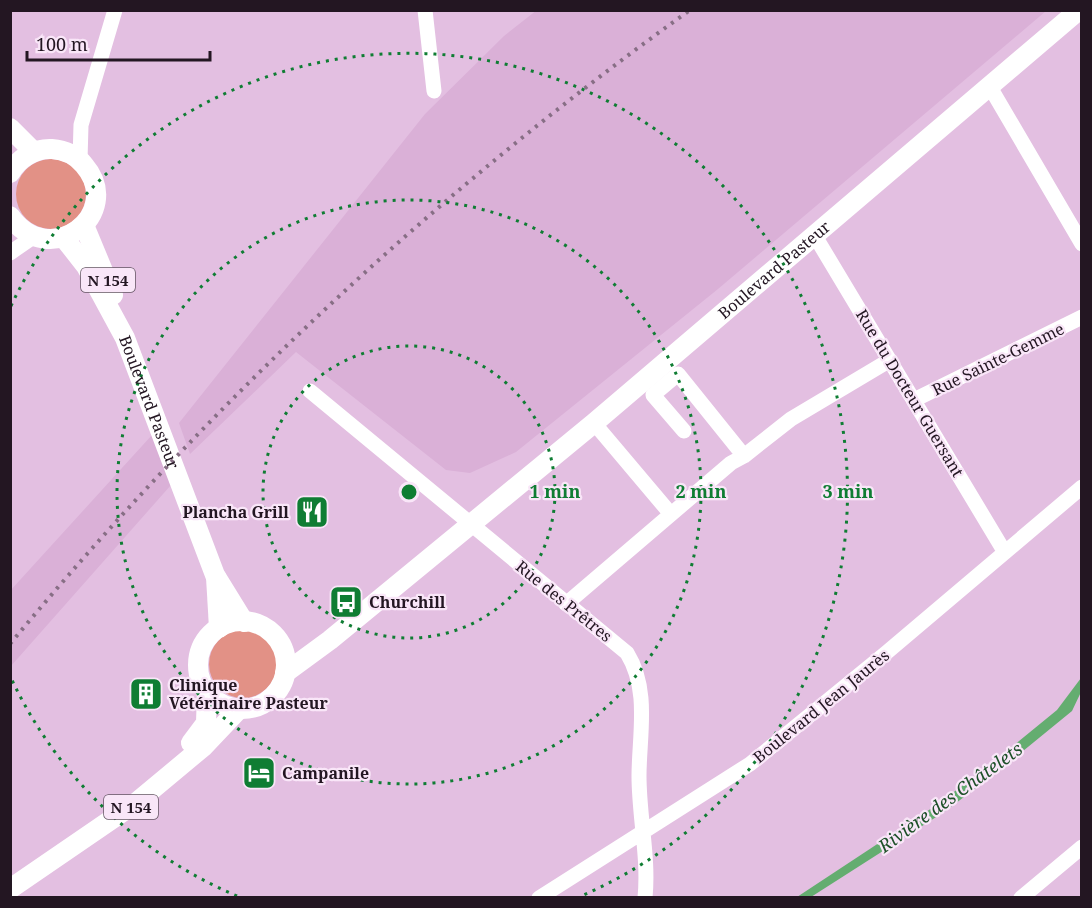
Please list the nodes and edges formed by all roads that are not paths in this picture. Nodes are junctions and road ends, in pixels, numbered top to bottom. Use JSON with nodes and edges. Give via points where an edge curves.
{"nodes":[{"id":1,"x":116,"y":10,"type":"edge"},
{"id":2,"x":425,"y":10,"type":"edge"},
{"id":3,"x":1079,"y":10,"type":"edge"},
{"id":4,"x":990,"y":87,"type":"junction"},
{"id":5,"x":434,"y":91,"type":"dead end"},
{"id":6,"x":81,"y":125,"type":"junction"},
{"id":7,"x":10,"y":128,"type":"edge"},
{"id":8,"x":60,"y":150,"type":"junction"},
{"id":9,"x":34,"y":152,"type":"junction"},
{"id":10,"x":80,"y":160,"type":"junction"},
{"id":11,"x":12,"y":167,"type":"edge"},
{"id":12,"x":11,"y":217,"type":"edge"},
{"id":13,"x":84,"y":225,"type":"junction"},
{"id":14,"x":10,"y":234,"type":"edge"},
{"id":15,"x":815,"y":236,"type":"junction"},
{"id":16,"x":33,"y":237,"type":"junction"},
{"id":17,"x":64,"y":238,"type":"junction"},
{"id":18,"x":1082,"y":244,"type":"edge"},
{"id":19,"x":10,"y":253,"type":"edge"},
{"id":20,"x":1082,"y":317,"type":"edge"},
{"id":21,"x":125,"y":338,"type":"junction"},
{"id":22,"x":890,"y":360,"type":"junction"},
{"id":23,"x":310,"y":391,"type":"dead end"},
{"id":24,"x":914,"y":400,"type":"junction"},
{"id":25,"x":594,"y":423,"type":"junction"},
{"id":26,"x":684,"y":431,"type":"dead end"},
{"id":27,"x":744,"y":456,"type":"junction"},
{"id":28,"x":1082,"y":487,"type":"edge"},
{"id":29,"x":670,"y":513,"type":"junction"},
{"id":30,"x":469,"y":524,"type":"junction"},
{"id":31,"x":1004,"y":551,"type":"junction"},
{"id":32,"x":215,"y":574,"type":"junction"},
{"id":33,"x":566,"y":604,"type":"junction"},
{"id":34,"x":244,"y":622,"type":"junction"},
{"id":35,"x":219,"y":628,"type":"junction"},
{"id":36,"x":280,"y":643,"type":"junction"},
{"id":37,"x":285,"y":673,"type":"junction"},
{"id":38,"x":207,"y":691,"type":"junction"},
{"id":39,"x":239,"y":709,"type":"junction"},
{"id":40,"x":644,"y":829,"type":"junction"},
{"id":41,"x":1082,"y":847,"type":"edge"},
{"id":42,"x":10,"y":878,"type":"edge"},
{"id":43,"x":10,"y":889,"type":"edge"},
{"id":44,"x":539,"y":897,"type":"edge"},
{"id":45,"x":645,"y":897,"type":"edge"},
{"id":46,"x":1021,"y":897,"type":"edge"}],
"edges":[{"from":1,"to":6,"type":"street"},
{"from":2,"to":5,"type":"street"},
{"from":3,"to":4,"type":"main road","name":"Boulevard Pasteur"},
{"from":4,"to":15,"type":"main road","name":"Boulevard Pasteur"},
{"from":4,"to":18,"type":"street"},
{"from":6,"to":8,"type":"street"},
{"from":6,"to":10,"type":"street"},
{"from":7,"to":9,"type":"main road"},
{"from":8,"to":9,"type":"main road"},
{"from":8,"to":10,"type":"main road"},
{"from":9,"to":11,"type":"main road"},
{"from":10,"to":13,"type":"main road","via":[[95,184],[96,199]]},
{"from":12,"to":14,"type":"street"},
{"from":12,"to":16,"type":"main road"},
{"from":13,"to":17,"type":"main road"},
{"from":13,"to":21,"type":"main road","number":"N 154","via":[[110,283]]},
{"from":15,"to":22,"type":"street","name":"Rue du Docteur Guersant"},
{"from":15,"to":25,"type":"main road","name":"Boulevard Pasteur"},
{"from":16,"to":17,"type":"main road"},
{"from":16,"to":19,"type":"street"},
{"from":17,"to":21,"type":"main road","name":"Boulevard Pasteur","number":"N 154","via":[[86,266]]},
{"from":20,"to":24,"type":"street","name":"Rue Sainte-Gemme"},
{"from":21,"to":32,"type":"main road","name":"Boulevard Pasteur","number":"N 154"},
{"from":22,"to":24,"type":"street","name":"Rue du Docteur Guersant"},
{"from":22,"to":27,"type":"street","via":[[790,419]]},
{"from":23,"to":30,"type":"street","name":"Rue des Prêtres"},
{"from":24,"to":31,"type":"street","name":"Rue du Docteur Guersant"},
{"from":25,"to":29,"type":"street"},
{"from":25,"to":30,"type":"main road","name":"Boulevard Pasteur"},
{"from":26,"to":27,"type":"street","via":[[653,395],[678,374]]},
{"from":27,"to":29,"type":"street"},
{"from":28,"to":31,"type":"street","name":"Boulevard Jean Jaurès"},
{"from":29,"to":33,"type":"street"},
{"from":30,"to":33,"type":"street","name":"Rue des Prêtres"},
{"from":30,"to":36,"type":"main road","via":[[401,567],[316,637],[298,644]]},
{"from":30,"to":37,"type":"main road"},
{"from":31,"to":40,"type":"street","name":"Boulevard Jean Jaurès","via":[[750,764]]},
{"from":32,"to":34,"type":"main road","number":"N 154"},
{"from":32,"to":35,"type":"main road","number":"N 154"},
{"from":33,"to":40,"type":"street","name":"Rue des Prêtres","via":[[618,644],[633,665],[640,692],[639,777]]},
{"from":34,"to":35,"type":"main road"},
{"from":34,"to":36,"type":"main road","via":[[265,628]]},
{"from":35,"to":38,"type":"main road","via":[[204,644],[199,657],[199,672]]},
{"from":36,"to":37,"type":"main road"},
{"from":37,"to":39,"type":"main road","via":[[269,700]]},
{"from":38,"to":39,"type":"main road","via":[[221,704]]},
{"from":38,"to":42,"type":"main road","number":"N 154","via":[[208,717],[195,739],[92,823]]},
{"from":39,"to":43,"type":"main road","number":"N 154","via":[[138,802]]},
{"from":40,"to":44,"type":"street","name":"Boulevard Jean Jaurès"},
{"from":40,"to":45,"type":"street","name":"Rue des Prêtres"},
{"from":41,"to":46,"type":"street"}]}
